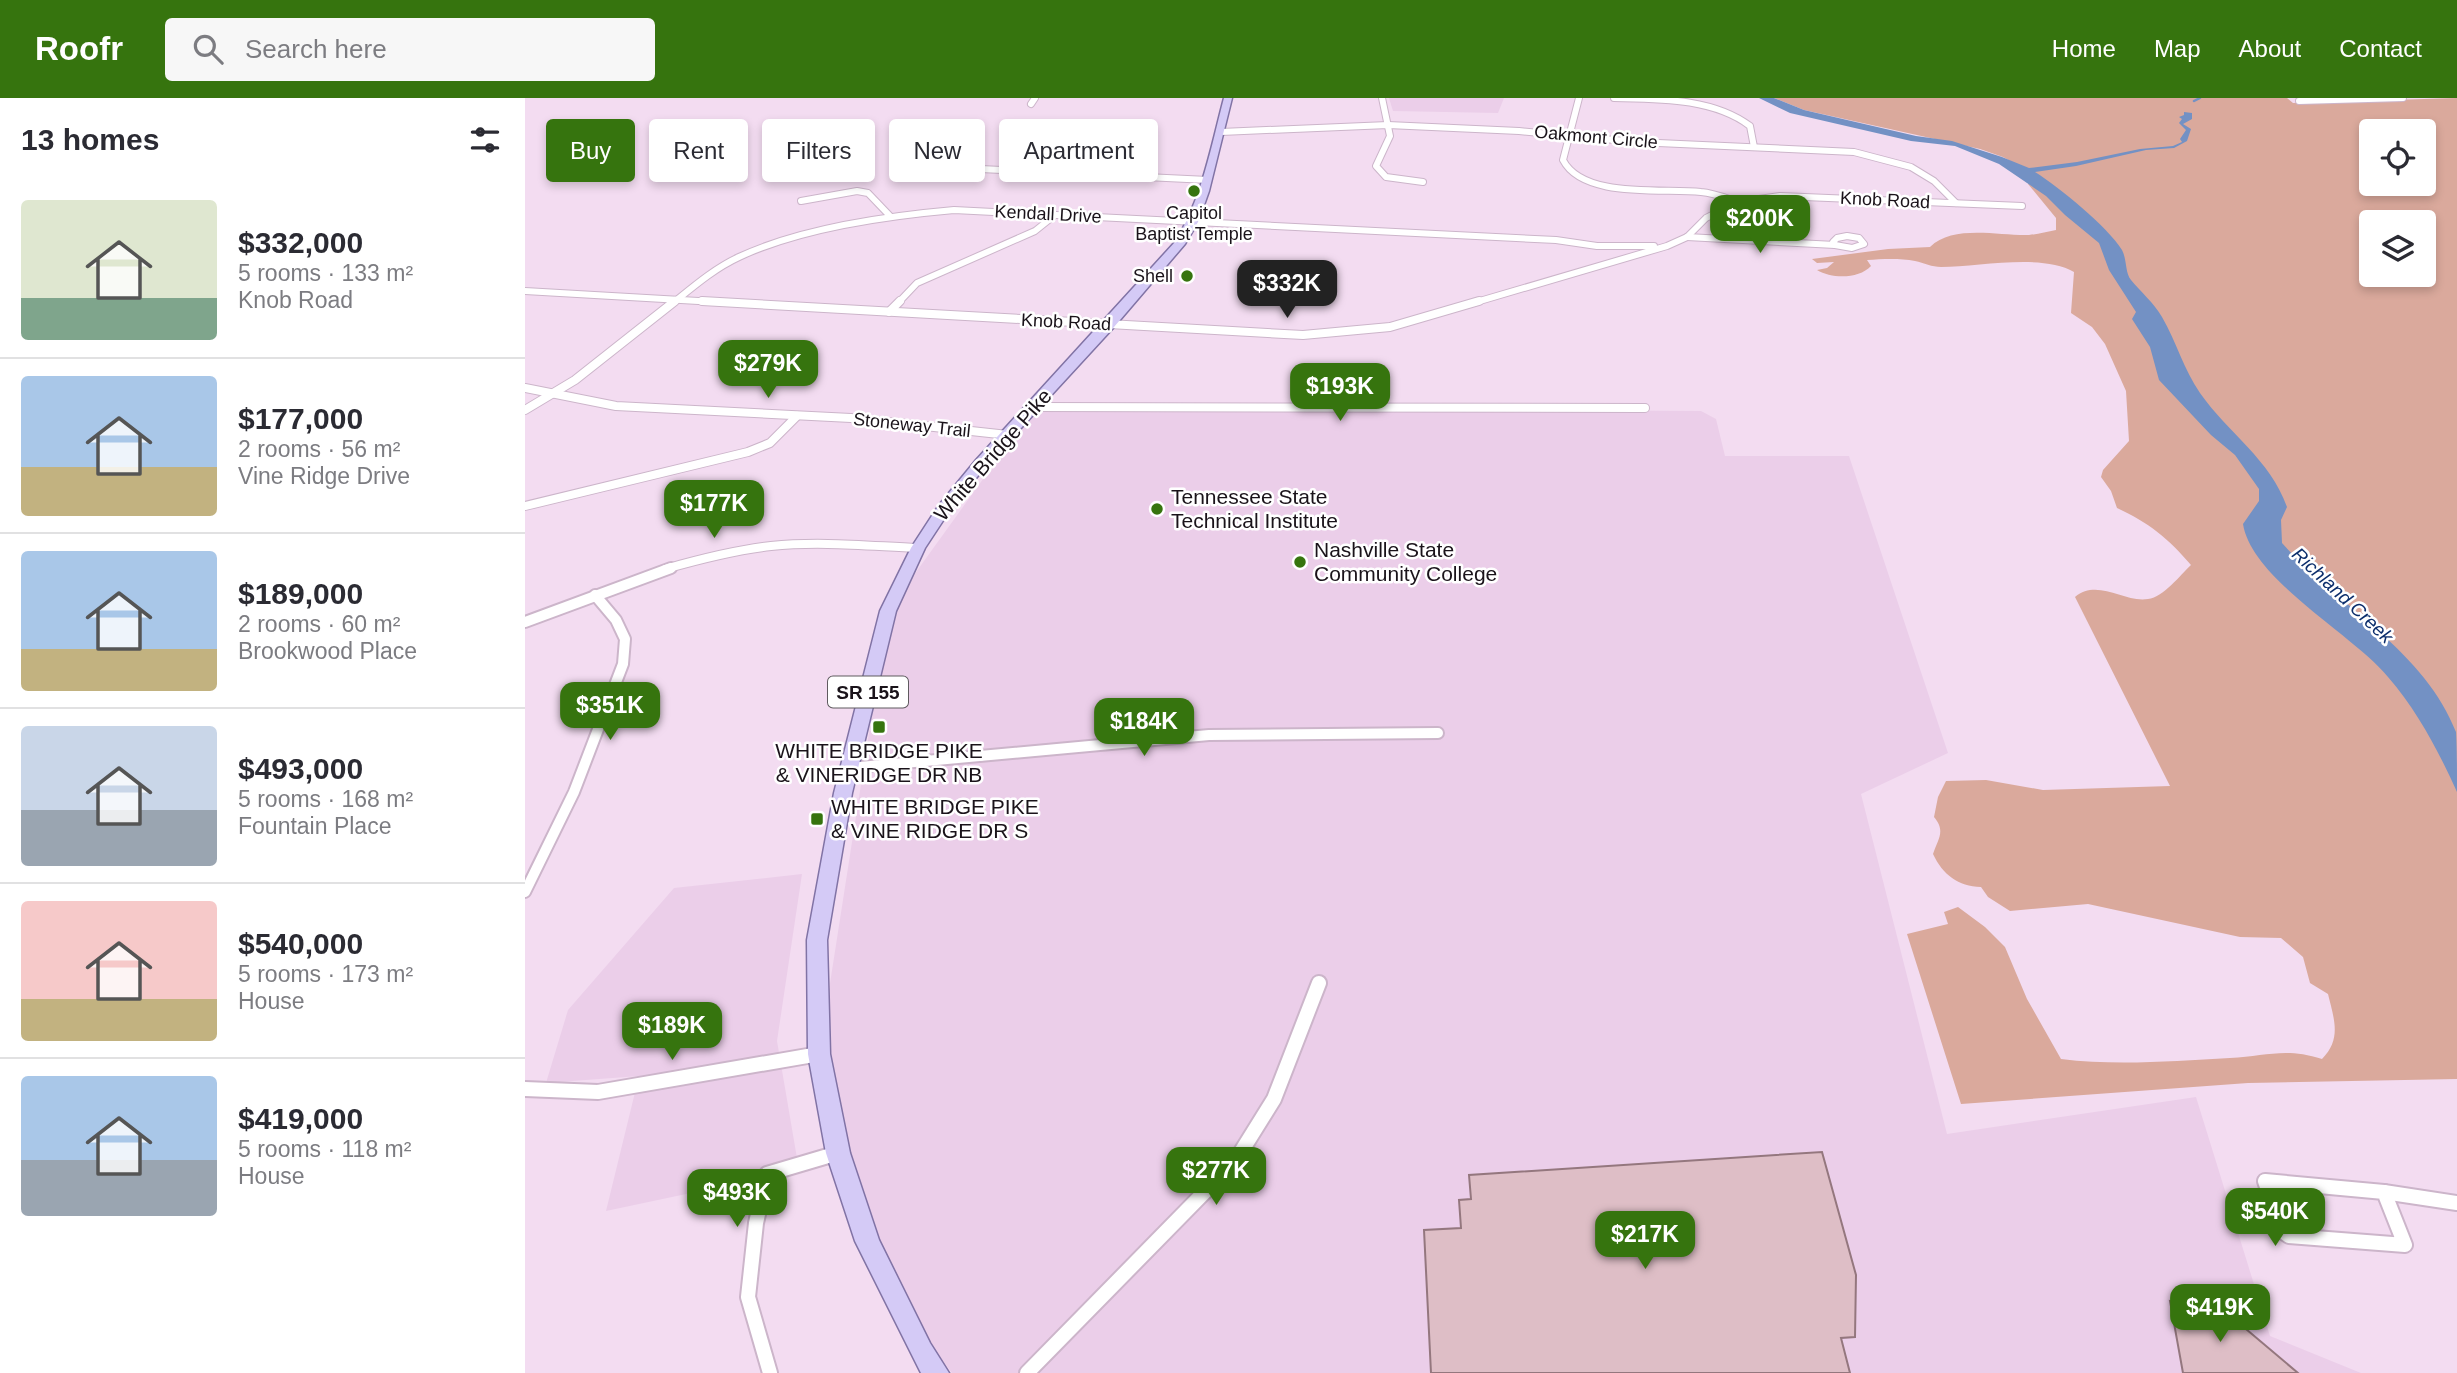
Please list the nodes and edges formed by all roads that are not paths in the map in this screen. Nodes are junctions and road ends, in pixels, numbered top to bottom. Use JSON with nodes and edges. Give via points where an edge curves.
{"nodes":[{"id":1,"x":1228,"y":98,"type":"edge"},
{"id":2,"x":1382,"y":98,"type":"edge"},
{"id":3,"x":1579,"y":98,"type":"edge"},
{"id":4,"x":1614,"y":98,"type":"edge"},
{"id":5,"x":2403,"y":98,"type":"edge"},
{"id":6,"x":2298,"y":101,"type":"dead end"},
{"id":7,"x":1388,"y":125,"type":"junction"},
{"id":8,"x":1221,"y":132,"type":"junction"},
{"id":9,"x":1569,"y":135,"type":"junction"},
{"id":10,"x":1754,"y":147,"type":"junction"},
{"id":11,"x":985,"y":169,"type":"edge"},
{"id":12,"x":1208,"y":180,"type":"junction"},
{"id":13,"x":1423,"y":182,"type":"dead end"},
{"id":14,"x":801,"y":201,"type":"dead end"},
{"id":15,"x":1738,"y":202,"type":"junction"},
{"id":16,"x":1956,"y":203,"type":"junction"},
{"id":17,"x":2022,"y":206,"type":"dead end"},
{"id":18,"x":1055,"y":215,"type":"junction"},
{"id":19,"x":890,"y":216,"type":"junction"},
{"id":20,"x":1193,"y":222,"type":"junction"},
{"id":21,"x":1687,"y":237,"type":"junction"},
{"id":22,"x":1835,"y":245,"type":"dead end"},
{"id":23,"x":1597,"y":246,"type":"junction"},
{"id":24,"x":1667,"y":246,"type":"junction"},
{"id":25,"x":1599,"y":267,"type":"junction"},
{"id":26,"x":525,"y":291,"type":"edge"},
{"id":27,"x":677,"y":300,"type":"junction"},
{"id":28,"x":889,"y":312,"type":"junction"},
{"id":29,"x":1110,"y":324,"type":"junction"},
{"id":30,"x":525,"y":388,"type":"edge"},
{"id":31,"x":554,"y":394,"type":"junction"},
{"id":32,"x":1035,"y":407,"type":"junction"},
{"id":33,"x":1645,"y":408,"type":"dead end"},
{"id":34,"x":525,"y":410,"type":"edge"},
{"id":35,"x":797,"y":416,"type":"junction"},
{"id":36,"x":1008,"y":435,"type":"junction"},
{"id":37,"x":525,"y":506,"type":"edge"},
{"id":38,"x":918,"y":548,"type":"junction"},
{"id":39,"x":595,"y":595,"type":"junction"},
{"id":40,"x":525,"y":622,"type":"edge"},
{"id":41,"x":1437,"y":733,"type":"dead end"},
{"id":42,"x":849,"y":768,"type":"junction"},
{"id":43,"x":525,"y":892,"type":"edge"},
{"id":44,"x":1319,"y":983,"type":"dead end"},
{"id":45,"x":819,"y":1054,"type":"junction"},
{"id":46,"x":525,"y":1089,"type":"edge"},
{"id":47,"x":838,"y":1153,"type":"junction"},
{"id":48,"x":2385,"y":1192,"type":"junction"},
{"id":49,"x":2457,"y":1203,"type":"edge"},
{"id":50,"x":770,"y":1373,"type":"edge"},
{"id":51,"x":936,"y":1373,"type":"edge"},
{"id":52,"x":1027,"y":1373,"type":"edge"}],
"edges":[{"from":1,"to":8,"type":"main road","name":"White Bridge Pike","number":"SR 155"},
{"from":2,"to":7,"type":"street"},
{"from":3,"to":9,"type":"street"},
{"from":4,"to":10,"type":"street","via":[[1719,108],[1749,125]]},
{"from":5,"to":6,"type":"street"},
{"from":7,"to":8,"type":"street","name":"Oakmont Circle"},
{"from":7,"to":9,"type":"street","name":"Oakmont Circle"},
{"from":7,"to":13,"type":"street","via":[[1389,141],[1376,166],[1386,177]]},
{"from":8,"to":12,"type":"main road","name":"White Bridge Pike","number":"SR 155"},
{"from":9,"to":10,"type":"street","name":"Oakmont Circle"},
{"from":9,"to":15,"type":"street","via":[[1564,167],[1588,183],[1703,192]]},
{"from":10,"to":16,"type":"street","name":"Oakmont Circle","via":[[1831,150],[1884,158],[1932,177]]},
{"from":11,"to":12,"type":"street"},
{"from":12,"to":20,"type":"main road","name":"White Bridge Pike","number":"SR 155"},
{"from":14,"to":19,"type":"street","via":[[857,191],[868,193]]},
{"from":15,"to":16,"type":"street","name":"Knob Road","via":[[1780,196]]},
{"from":15,"to":21,"type":"street","name":"Knob Road","via":[[1706,218]]},
{"from":16,"to":17,"type":"street","name":"Knob Road"},
{"from":18,"to":19,"type":"street","name":"Kendall Drive","via":[[954,210]]},
{"from":18,"to":20,"type":"street","name":"Kendall Drive"},
{"from":18,"to":28,"type":"street","via":[[1035,231],[917,283]]},
{"from":19,"to":27,"type":"street","name":"Kendall Drive","via":[[756,250],[711,273]]},
{"from":20,"to":23,"type":"street","name":"Kendall Drive","via":[[1556,240]]},
{"from":20,"to":29,"type":"main road","name":"White Bridge Pike","number":"SR 155","via":[[1171,255]]},
{"from":21,"to":22,"type":"street"},
{"from":21,"to":24,"type":"street","name":"Knob Road"},
{"from":23,"to":24,"type":"street","name":"Kendall Drive"},
{"from":23,"to":25,"type":"street","via":[[1602,258]]},
{"from":24,"to":25,"type":"street","name":"Knob Road"},
{"from":25,"to":29,"type":"street","name":"Knob Road","via":[[1390,327],[1348,333],[1303,335]]},
{"from":26,"to":27,"type":"street","name":"Knob Road"},
{"from":27,"to":28,"type":"street","name":"Knob Road"},
{"from":27,"to":31,"type":"street","name":"Kendall Drive"},
{"from":28,"to":29,"type":"street","name":"Knob Road"},
{"from":29,"to":32,"type":"main road","name":"White Bridge Pike","number":"SR 155"},
{"from":30,"to":31,"type":"street","name":"Stoneway Trail"},
{"from":31,"to":34,"type":"street","name":"Kendall Drive"},
{"from":31,"to":35,"type":"street","name":"Stoneway Trail","via":[[616,406]]},
{"from":32,"to":33,"type":"street"},
{"from":32,"to":36,"type":"main road","name":"White Bridge Pike","number":"SR 155"},
{"from":35,"to":36,"type":"street","name":"Stoneway Trail"},
{"from":35,"to":37,"type":"street","via":[[770,443],[748,452]]},
{"from":36,"to":38,"type":"main road","name":"White Bridge Pike","number":"SR 155","via":[[944,508]]},
{"from":38,"to":39,"type":"street","via":[[819,544],[755,548],[709,556]]},
{"from":38,"to":42,"type":"main road","name":"White Bridge Pike","number":"SR 155","via":[[888,611]]},
{"from":39,"to":40,"type":"street"},
{"from":39,"to":43,"type":"street","via":[[625,639],[623,664],[574,792]]},
{"from":41,"to":42,"type":"street","via":[[1209,735]]},
{"from":42,"to":45,"type":"main road","name":"White Bridge Pike","number":"SR 155","via":[[817,940]]},
{"from":44,"to":52,"type":"street","via":[[1274,1099],[1236,1160]]},
{"from":45,"to":46,"type":"street","via":[[599,1092]]},
{"from":45,"to":47,"type":"main road","name":"White Bridge Pike","number":"SR 155"},
{"from":47,"to":50,"type":"street","via":[[768,1174],[756,1223],[748,1297]]},
{"from":47,"to":51,"type":"main road","name":"White Bridge Pike","number":"SR 155","via":[[867,1241]]},
{"from":48,"to":48,"type":"street","via":[[2292,1183],[2265,1181],[2289,1236],[2405,1245]]},
{"from":48,"to":49,"type":"street"}]}
